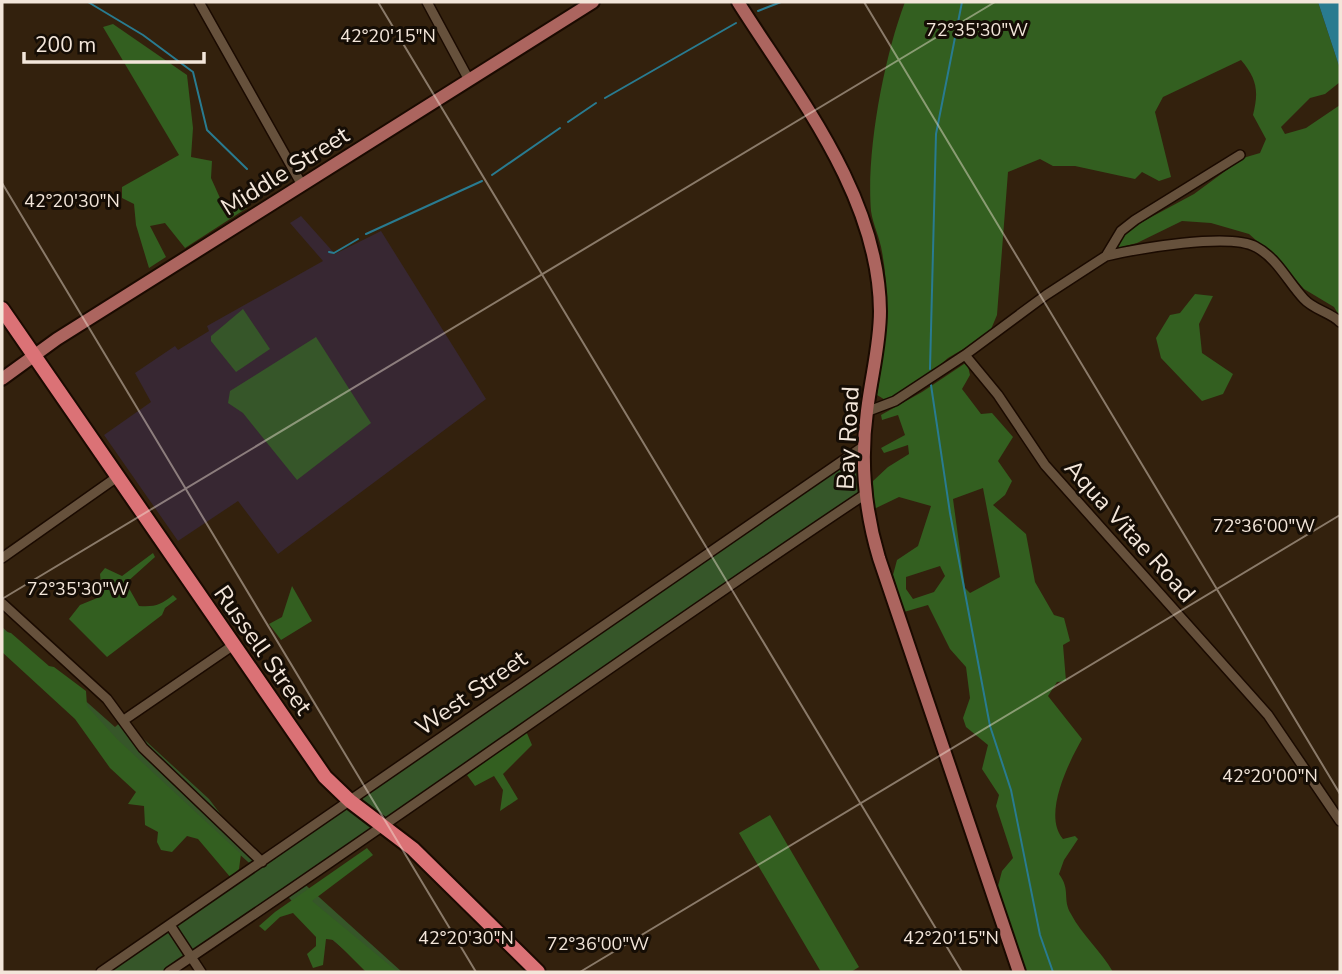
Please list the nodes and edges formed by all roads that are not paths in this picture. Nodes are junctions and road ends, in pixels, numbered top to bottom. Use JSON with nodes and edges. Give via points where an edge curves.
{"nodes":[{"id":1,"x":200,"y":2,"type":"edge"},
{"id":2,"x":427,"y":2,"type":"edge"},
{"id":3,"x":593,"y":2,"type":"edge"},
{"id":4,"x":738,"y":2,"type":"edge"},
{"id":5,"x":469,"y":80,"type":"junction"},
{"id":6,"x":1240,"y":155,"type":"dead end"},
{"id":7,"x":302,"y":185,"type":"junction"},
{"id":8,"x":1106,"y":256,"type":"junction"},
{"id":9,"x":2,"y":309,"type":"edge"},
{"id":10,"x":1340,"y":322,"type":"edge"},
{"id":11,"x":32,"y":355,"type":"junction"},
{"id":12,"x":965,"y":355,"type":"junction"},
{"id":13,"x":2,"y":379,"type":"edge"},
{"id":14,"x":866,"y":412,"type":"junction"},
{"id":15,"x":864,"y":446,"type":"junction"},
{"id":16,"x":117,"y":477,"type":"junction"},
{"id":17,"x":864,"y":495,"type":"junction"},
{"id":18,"x":2,"y":558,"type":"edge"},
{"id":19,"x":2,"y":603,"type":"edge"},
{"id":20,"x":232,"y":646,"type":"junction"},
{"id":21,"x":124,"y":720,"type":"junction"},
{"id":22,"x":349,"y":801,"type":"junction"},
{"id":23,"x":1340,"y":821,"type":"edge"},
{"id":24,"x":385,"y":827,"type":"junction"},
{"id":25,"x":262,"y":862,"type":"junction"},
{"id":26,"x":170,"y":925,"type":"junction"},
{"id":27,"x":190,"y":958,"type":"junction"},
{"id":28,"x":101,"y":972,"type":"edge"},
{"id":29,"x":169,"y":972,"type":"edge"},
{"id":30,"x":201,"y":972,"type":"edge"},
{"id":31,"x":537,"y":972,"type":"edge"},
{"id":32,"x":1019,"y":972,"type":"edge"}],
"edges":[{"from":1,"to":7,"type":"street"},
{"from":2,"to":5,"type":"street"},
{"from":3,"to":5,"type":"main road","name":"Middle Street"},
{"from":4,"to":14,"type":"main road","name":"Bay Road","via":[[842,170],[867,225],[877,267],[880,312]]},
{"from":5,"to":7,"type":"main road","name":"Middle Street"},
{"from":6,"to":8,"type":"street","via":[[1135,220],[1121,231]]},
{"from":7,"to":11,"type":"main road","name":"Middle Street"},
{"from":8,"to":10,"type":"street","via":[[1154,245],[1254,245],[1306,301]]},
{"from":8,"to":12,"type":"street"},
{"from":9,"to":11,"type":"highway","name":"Russell Street"},
{"from":11,"to":13,"type":"main road","name":"Middle Street"},
{"from":11,"to":16,"type":"highway","name":"Russell Street"},
{"from":12,"to":14,"type":"street","via":[[895,401]]},
{"from":12,"to":23,"type":"street","name":"Aqua Vitae Road","via":[[1045,465],[1268,715]]},
{"from":14,"to":15,"type":"main road","name":"Bay Road"},
{"from":15,"to":17,"type":"main road","name":"Bay Road"},
{"from":15,"to":22,"type":"street","name":"West Street"},
{"from":16,"to":18,"type":"street"},
{"from":16,"to":20,"type":"highway","name":"Russell Street"},
{"from":17,"to":24,"type":"street"},
{"from":17,"to":32,"type":"main road","name":"Bay Road","via":[[879,558]]},
{"from":19,"to":21,"type":"street"},
{"from":20,"to":21,"type":"street"},
{"from":20,"to":22,"type":"highway","name":"Russell Street","via":[[310,757]]},
{"from":21,"to":25,"type":"street","via":[[143,748]]},
{"from":22,"to":24,"type":"highway","name":"Russell Street"},
{"from":22,"to":25,"type":"street","name":"West Street"},
{"from":24,"to":27,"type":"street"},
{"from":24,"to":31,"type":"highway","name":"Russell Street"},
{"from":25,"to":26,"type":"street","name":"West Street"},
{"from":26,"to":27,"type":"street"},
{"from":26,"to":28,"type":"street","name":"West Street"},
{"from":27,"to":29,"type":"street"},
{"from":27,"to":30,"type":"street"}]}
